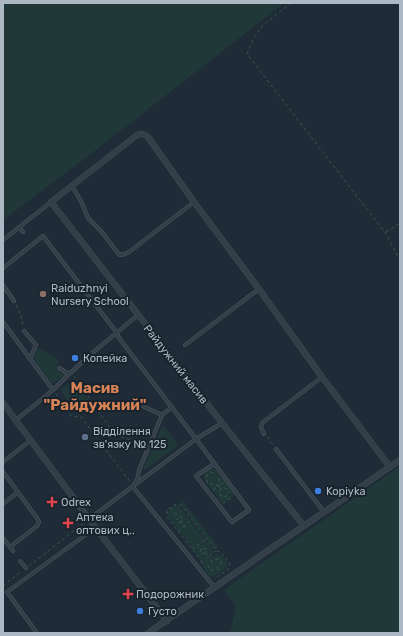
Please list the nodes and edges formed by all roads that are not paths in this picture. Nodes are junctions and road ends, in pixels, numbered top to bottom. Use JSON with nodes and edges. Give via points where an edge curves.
{"nodes":[{"id":1,"x":72,"y":186,"type":"junction"},
{"id":2,"x":51,"y":202,"type":"junction"},
{"id":3,"x":194,"y":202,"type":"junction"},
{"id":4,"x":19,"y":227,"type":"junction"},
{"id":5,"x":23,"y":232,"type":"dead end"},
{"id":6,"x":3,"y":240,"type":"edge"},
{"id":7,"x":30,"y":241,"type":"dead end"},
{"id":8,"x":33,"y":244,"type":"junction"},
{"id":9,"x":3,"y":268,"type":"edge"},
{"id":10,"x":3,"y":285,"type":"edge"},
{"id":11,"x":259,"y":289,"type":"junction"},
{"id":12,"x":14,"y":301,"type":"road end"},
{"id":13,"x":138,"y":315,"type":"junction"},
{"id":14,"x":3,"y":322,"type":"edge"},
{"id":15,"x":24,"y":331,"type":"road end"},
{"id":16,"x":117,"y":333,"type":"junction"},
{"id":17,"x":185,"y":345,"type":"dead end"},
{"id":18,"x":30,"y":358,"type":"junction"},
{"id":19,"x":59,"y":368,"type":"dead end"},
{"id":20,"x":70,"y":373,"type":"junction"},
{"id":21,"x":322,"y":377,"type":"junction"},
{"id":22,"x":54,"y":390,"type":"junction"},
{"id":23,"x":3,"y":405,"type":"edge"},
{"id":24,"x":140,"y":405,"type":"dead end"},
{"id":25,"x":172,"y":407,"type":"junction"},
{"id":26,"x":162,"y":415,"type":"junction"},
{"id":27,"x":16,"y":420,"type":"junction"},
{"id":28,"x":222,"y":423,"type":"junction"},
{"id":29,"x":264,"y":434,"type":"road end"},
{"id":30,"x":196,"y":439,"type":"junction"},
{"id":31,"x":31,"y":440,"type":"junction"},
{"id":32,"x":276,"y":449,"type":"road end"},
{"id":33,"x":400,"y":460,"type":"edge"},
{"id":34,"x":3,"y":462,"type":"edge"},
{"id":35,"x":214,"y":464,"type":"junction"},
{"id":36,"x":390,"y":467,"type":"junction"},
{"id":37,"x":3,"y":472,"type":"edge"},
{"id":38,"x":133,"y":487,"type":"junction"},
{"id":39,"x":18,"y":492,"type":"junction"},
{"id":40,"x":3,"y":504,"type":"edge"},
{"id":41,"x":324,"y":512,"type":"junction"},
{"id":42,"x":89,"y":519,"type":"junction"},
{"id":43,"x":304,"y":526,"type":"junction"},
{"id":44,"x":95,"y":527,"type":"junction"},
{"id":45,"x":3,"y":538,"type":"edge"},
{"id":46,"x":10,"y":547,"type":"junction"},
{"id":47,"x":13,"y":552,"type":"dead end"},
{"id":48,"x":20,"y":561,"type":"dead end"},
{"id":49,"x":26,"y":568,"type":"road end"},
{"id":50,"x":215,"y":588,"type":"junction"},
{"id":51,"x":167,"y":621,"type":"junction"},
{"id":52,"x":37,"y":633,"type":"edge"},
{"id":53,"x":148,"y":633,"type":"edge"}],
"edges":[{"from":1,"to":2,"type":"street"},
{"from":1,"to":3,"type":"street","via":[[135,137],[145,134]]},
{"from":1,"to":3,"type":"lane","via":[[88,218],[120,255],[127,253]]},
{"from":2,"to":4,"type":"lane"},
{"from":2,"to":13,"type":"street","name":"Райдужний масив"},
{"from":3,"to":11,"type":"street"},
{"from":4,"to":5,"type":"lane"},
{"from":4,"to":6,"type":"lane"},
{"from":7,"to":8,"type":"lane"},
{"from":8,"to":9,"type":"lane"},
{"from":8,"to":16,"type":"lane","via":[[43,236]]},
{"from":10,"to":12,"type":"lane"},
{"from":11,"to":17,"type":"lane"},
{"from":11,"to":21,"type":"street"},
{"from":13,"to":16,"type":"lane"},
{"from":13,"to":28,"type":"street","name":"Райдужний масив"},
{"from":14,"to":18,"type":"lane"},
{"from":15,"to":18,"type":"lane","via":[[36,345]]},
{"from":16,"to":20,"type":"lane"},
{"from":16,"to":25,"type":"lane"},
{"from":18,"to":22,"type":"lane"},
{"from":19,"to":20,"type":"lane"},
{"from":20,"to":22,"type":"lane"},
{"from":21,"to":29,"type":"lane","via":[[262,423]]},
{"from":21,"to":36,"type":"street"},
{"from":22,"to":27,"type":"lane"},
{"from":23,"to":27,"type":"street"},
{"from":24,"to":26,"type":"lane"},
{"from":25,"to":26,"type":"lane"},
{"from":25,"to":30,"type":"lane"},
{"from":26,"to":38,"type":"lane"},
{"from":27,"to":31,"type":"street"},
{"from":28,"to":30,"type":"lane"},
{"from":28,"to":43,"type":"street","name":"Райдужний масив"},
{"from":30,"to":35,"type":"lane"},
{"from":30,"to":38,"type":"lane"},
{"from":31,"to":34,"type":"lane"},
{"from":31,"to":42,"type":"street"},
{"from":32,"to":41,"type":"lane"},
{"from":33,"to":36,"type":"street"},
{"from":35,"to":35,"type":"lane","via":[[249,510],[232,522],[196,476]]},
{"from":36,"to":41,"type":"street"},
{"from":37,"to":39,"type":"lane"},
{"from":38,"to":42,"type":"lane"},
{"from":38,"to":50,"type":"lane"},
{"from":39,"to":40,"type":"lane"},
{"from":39,"to":46,"type":"lane","via":[[39,522]]},
{"from":41,"to":43,"type":"street"},
{"from":42,"to":44,"type":"street"},
{"from":43,"to":50,"type":"street"},
{"from":44,"to":51,"type":"street"},
{"from":44,"to":52,"type":"lane","via":[[7,592]]},
{"from":45,"to":46,"type":"lane"},
{"from":46,"to":47,"type":"lane"},
{"from":48,"to":49,"type":"lane"},
{"from":50,"to":51,"type":"street"},
{"from":51,"to":53,"type":"street"}]}
